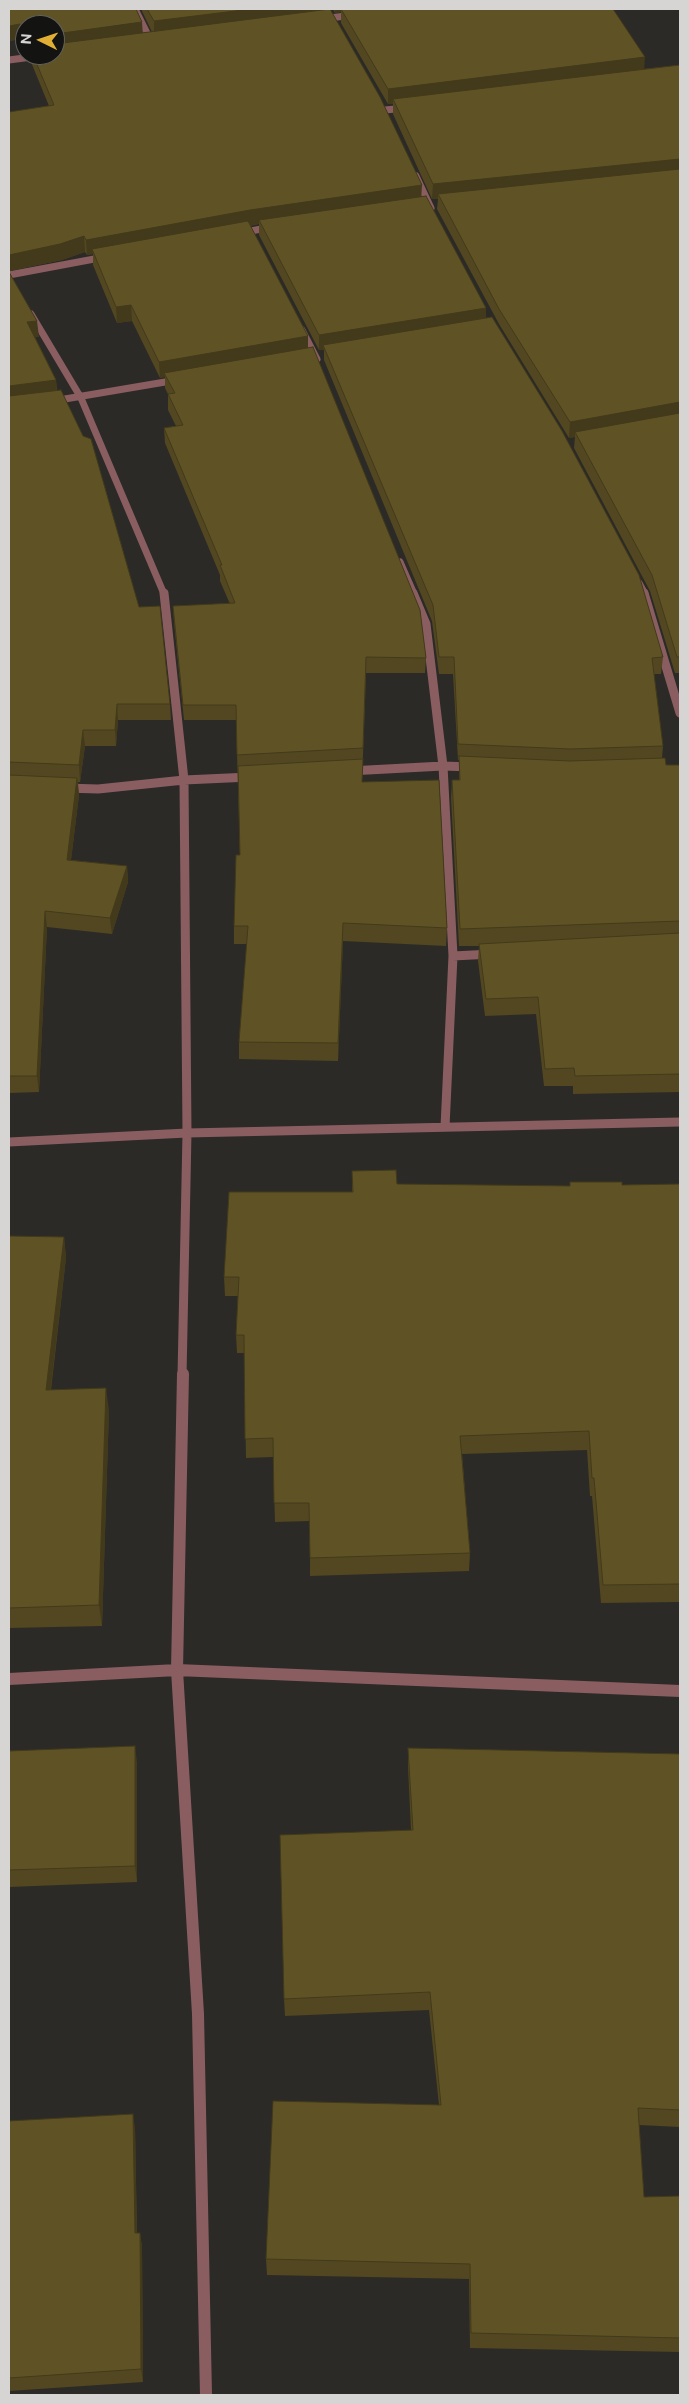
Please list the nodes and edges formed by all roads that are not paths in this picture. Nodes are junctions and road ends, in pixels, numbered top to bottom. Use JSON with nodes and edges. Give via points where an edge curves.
{"nodes":[{"id":1,"x":135,"y":9,"type":"edge"},
{"id":2,"x":327,"y":9,"type":"edge"},
{"id":3,"x":360,"y":14,"type":"edge"},
{"id":4,"x":332,"y":18,"type":"junction"},
{"id":5,"x":313,"y":20,"type":"edge"},
{"id":6,"x":337,"y":26,"type":"edge"},
{"id":7,"x":161,"y":40,"type":"edge"},
{"id":8,"x":151,"y":41,"type":"junction"},
{"id":9,"x":142,"y":42,"type":"edge"},
{"id":10,"x":380,"y":102,"type":"edge"},
{"id":11,"x":414,"y":107,"type":"edge"},
{"id":12,"x":385,"y":110,"type":"junction"},
{"id":13,"x":389,"y":119,"type":"edge"},
{"id":14,"x":413,"y":170,"type":"edge"},
{"id":15,"x":439,"y":204,"type":"edge"},
{"id":16,"x":429,"y":205,"type":"junction"},
{"id":17,"x":420,"y":206,"type":"edge"},
{"id":18,"x":434,"y":213,"type":"edge"},
{"id":19,"x":279,"y":226,"type":"edge"},
{"id":20,"x":251,"y":230,"type":"junction"},
{"id":21,"x":231,"y":234,"type":"edge"},
{"id":22,"x":255,"y":239,"type":"edge"},
{"id":23,"x":115,"y":255,"type":"edge"},
{"id":24,"x":10,"y":278,"type":"edge"},
{"id":25,"x":28,"y":308,"type":"edge"},
{"id":26,"x":299,"y":322,"type":"edge"},
{"id":27,"x":321,"y":355,"type":"junction"},
{"id":28,"x":307,"y":358,"type":"edge"},
{"id":29,"x":320,"y":365,"type":"edge"},
{"id":30,"x":183,"y":379,"type":"edge"},
{"id":31,"x":81,"y":398,"type":"junction"},
{"id":32,"x":45,"y":402,"type":"edge"},
{"id":33,"x":397,"y":555,"type":"edge"},
{"id":34,"x":636,"y":576,"type":"edge"},
{"id":35,"x":680,"y":713,"type":"edge"},
{"id":36,"x":443,"y":766,"type":"junction"},
{"id":37,"x":481,"y":767,"type":"edge"},
{"id":38,"x":343,"y":771,"type":"edge"},
{"id":39,"x":264,"y":776,"type":"edge"},
{"id":40,"x":184,"y":780,"type":"junction"},
{"id":41,"x":58,"y":788,"type":"edge"},
{"id":42,"x":502,"y":953,"type":"edge"},
{"id":43,"x":453,"y":956,"type":"junction"},
{"id":44,"x":680,"y":1122,"type":"edge"},
{"id":45,"x":446,"y":1127,"type":"junction"},
{"id":46,"x":186,"y":1133,"type":"junction"},
{"id":47,"x":9,"y":1142,"type":"edge"},
{"id":48,"x":177,"y":1670,"type":"junction"},
{"id":49,"x":9,"y":1679,"type":"edge"},
{"id":50,"x":680,"y":1691,"type":"edge"},
{"id":51,"x":206,"y":2395,"type":"edge"}],
"edges":[{"from":1,"to":8,"type":"street"},
{"from":2,"to":4,"type":"street"},
{"from":3,"to":4,"type":"street"},
{"from":4,"to":5,"type":"street"},
{"from":4,"to":6,"type":"street"},
{"from":7,"to":8,"type":"street"},
{"from":8,"to":9,"type":"street"},
{"from":10,"to":12,"type":"street"},
{"from":11,"to":12,"type":"street"},
{"from":12,"to":13,"type":"street"},
{"from":14,"to":16,"type":"street"},
{"from":15,"to":16,"type":"street"},
{"from":16,"to":17,"type":"street"},
{"from":16,"to":18,"type":"street"},
{"from":19,"to":20,"type":"street"},
{"from":20,"to":21,"type":"street"},
{"from":20,"to":22,"type":"street"},
{"from":23,"to":24,"type":"street"},
{"from":25,"to":31,"type":"street"},
{"from":26,"to":27,"type":"street"},
{"from":27,"to":28,"type":"street"},
{"from":27,"to":29,"type":"street"},
{"from":30,"to":31,"type":"street"},
{"from":31,"to":32,"type":"street"},
{"from":31,"to":40,"type":"street","via":[[164,590]]},
{"from":33,"to":36,"type":"street","via":[[426,624]]},
{"from":34,"to":35,"type":"street","via":[[648,601]]},
{"from":36,"to":37,"type":"street"},
{"from":36,"to":38,"type":"street"},
{"from":36,"to":43,"type":"street"},
{"from":39,"to":40,"type":"street"},
{"from":40,"to":41,"type":"street","via":[[98,790]]},
{"from":40,"to":46,"type":"street"},
{"from":42,"to":43,"type":"street"},
{"from":43,"to":45,"type":"street"},
{"from":44,"to":45,"type":"street"},
{"from":45,"to":46,"type":"street"},
{"from":46,"to":47,"type":"street"},
{"from":46,"to":48,"type":"street"},
{"from":48,"to":49,"type":"street"},
{"from":48,"to":50,"type":"street"},
{"from":48,"to":51,"type":"street","via":[[198,2014]]}]}
